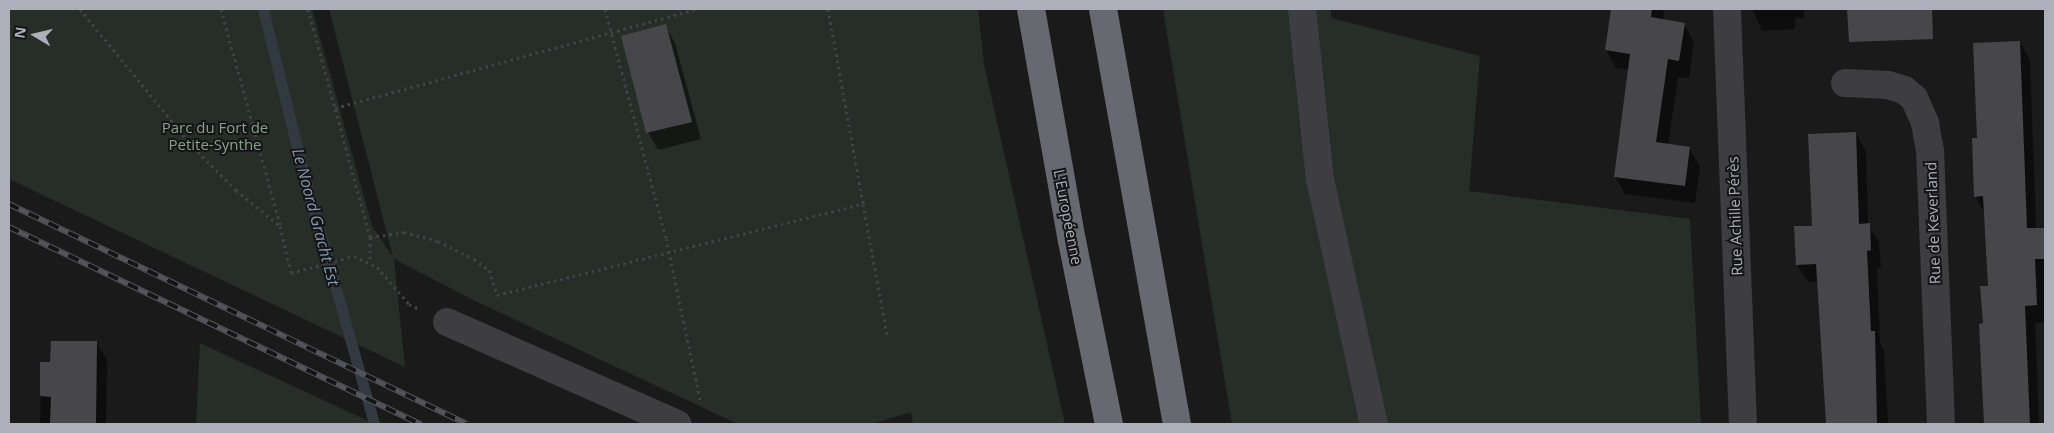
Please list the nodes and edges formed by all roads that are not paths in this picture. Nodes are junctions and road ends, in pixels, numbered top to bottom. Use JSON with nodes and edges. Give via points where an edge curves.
{"nodes":[{"id":1,"x":1031,"y":9,"type":"edge"},
{"id":2,"x":1102,"y":9,"type":"edge"},
{"id":3,"x":1302,"y":9,"type":"edge"},
{"id":4,"x":1727,"y":9,"type":"edge"},
{"id":5,"x":1845,"y":83,"type":"dead end"},
{"id":6,"x":447,"y":322,"type":"road end"},
{"id":7,"x":677,"y":424,"type":"edge"},
{"id":8,"x":1109,"y":424,"type":"edge"},
{"id":9,"x":1176,"y":424,"type":"edge"},
{"id":10,"x":1374,"y":424,"type":"edge"},
{"id":11,"x":1744,"y":424,"type":"edge"},
{"id":12,"x":1941,"y":424,"type":"edge"}],
"edges":[{"from":1,"to":8,"type":"highway","name":"L'Européenne","via":[[1070,231]]},
{"from":2,"to":9,"type":"highway"},
{"from":3,"to":10,"type":"street","via":[[1320,179]]},
{"from":4,"to":11,"type":"street","name":"Rue Achille Pérès"},
{"from":5,"to":12,"type":"street","name":"Rue de Keverland","via":[[1888,85],[1904,90],[1914,98],[1925,123],[1930,150]]},
{"from":6,"to":7,"type":"street"}]}
